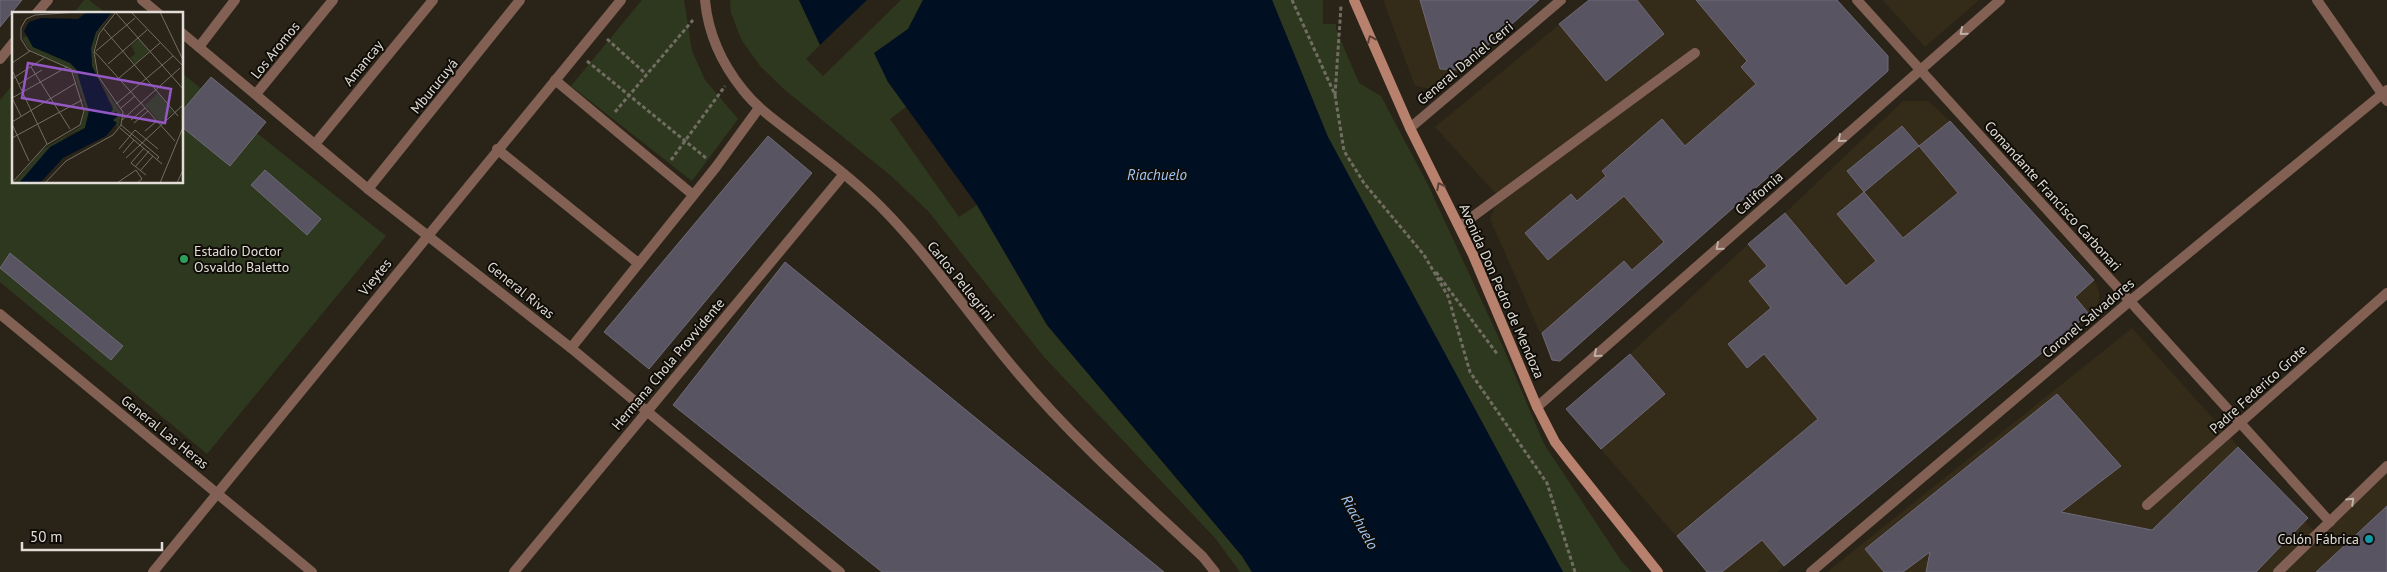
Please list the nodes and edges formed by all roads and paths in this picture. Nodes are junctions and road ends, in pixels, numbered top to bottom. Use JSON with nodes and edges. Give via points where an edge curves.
{"nodes":[{"id":1,"x":48,"y":0,"type":"edge"},
{"id":2,"x":235,"y":0,"type":"edge"},
{"id":3,"x":334,"y":0,"type":"edge"},
{"id":4,"x":433,"y":0,"type":"edge"},
{"id":5,"x":520,"y":0,"type":"edge"},
{"id":6,"x":621,"y":0,"type":"edge"},
{"id":7,"x":1292,"y":0,"type":"edge"},
{"id":8,"x":1342,"y":0,"type":"edge"},
{"id":9,"x":1354,"y":0,"type":"edge"},
{"id":10,"x":1561,"y":0,"type":"edge"},
{"id":11,"x":1857,"y":0,"type":"edge"},
{"id":12,"x":2000,"y":0,"type":"edge"},
{"id":13,"x":2317,"y":0,"type":"edge"},
{"id":14,"x":147,"y":1,"type":"edge"},
{"id":15,"x":705,"y":3,"type":"edge"},
{"id":16,"x":38,"y":12,"type":"edge"},
{"id":17,"x":157,"y":12,"type":"edge"},
{"id":18,"x":596,"y":30,"type":"junction"},
{"id":19,"x":184,"y":35,"type":"edge"},
{"id":20,"x":12,"y":44,"type":"edge"},
{"id":21,"x":199,"y":47,"type":"junction"},
{"id":22,"x":577,"y":53,"type":"junction"},
{"id":23,"x":1694,"y":53,"type":"dead end"},
{"id":24,"x":0,"y":59,"type":"edge"},
{"id":25,"x":1920,"y":70,"type":"junction"},
{"id":26,"x":646,"y":74,"type":"junction"},
{"id":27,"x":732,"y":76,"type":"junction"},
{"id":28,"x":555,"y":80,"type":"junction"},
{"id":29,"x":256,"y":94,"type":"junction"},
{"id":30,"x":628,"y":95,"type":"junction"},
{"id":31,"x":2385,"y":95,"type":"edge"},
{"id":32,"x":1335,"y":96,"type":"junction"},
{"id":33,"x":759,"y":108,"type":"junction"},
{"id":34,"x":606,"y":122,"type":"junction"},
{"id":35,"x":1410,"y":128,"type":"junction"},
{"id":36,"x":685,"y":141,"type":"junction"},
{"id":37,"x":315,"y":144,"type":"junction"},
{"id":38,"x":498,"y":149,"type":"junction"},
{"id":39,"x":716,"y":167,"type":"junction"},
{"id":40,"x":663,"y":169,"type":"junction"},
{"id":41,"x":844,"y":174,"type":"junction"},
{"id":42,"x":368,"y":188,"type":"junction"},
{"id":43,"x":692,"y":194,"type":"junction"},
{"id":44,"x":1460,"y":226,"type":"junction"},
{"id":45,"x":428,"y":234,"type":"junction"},
{"id":46,"x":1424,"y":255,"type":"junction"},
{"id":47,"x":638,"y":263,"type":"junction"},
{"id":48,"x":2387,"y":293,"type":"edge"},
{"id":49,"x":2130,"y":301,"type":"junction"},
{"id":50,"x":0,"y":314,"type":"edge"},
{"id":51,"x":571,"y":348,"type":"junction"},
{"id":52,"x":1501,"y":359,"type":"dead end"},
{"id":53,"x":1537,"y":407,"type":"junction"},
{"id":54,"x":646,"y":412,"type":"junction"},
{"id":55,"x":2241,"y":422,"type":"junction"},
{"id":56,"x":2387,"y":466,"type":"edge"},
{"id":57,"x":217,"y":492,"type":"junction"},
{"id":58,"x":2147,"y":506,"type":"dead end"},
{"id":59,"x":2330,"y":522,"type":"junction"},
{"id":60,"x":153,"y":572,"type":"edge"},
{"id":61,"x":312,"y":572,"type":"edge"},
{"id":62,"x":514,"y":572,"type":"edge"},
{"id":63,"x":840,"y":572,"type":"edge"},
{"id":64,"x":1215,"y":572,"type":"edge"},
{"id":65,"x":1576,"y":572,"type":"edge"},
{"id":66,"x":1658,"y":572,"type":"edge"},
{"id":67,"x":1811,"y":572,"type":"edge"},
{"id":68,"x":2278,"y":572,"type":"edge"}],
"edges":[{"from":1,"to":16,"type":"street"},
{"from":2,"to":21,"type":"street"},
{"from":3,"to":29,"type":"street","name":"Los Aromos"},
{"from":4,"to":37,"type":"street","name":"Amancay"},
{"from":5,"to":42,"type":"street","name":"Mburucuyá"},
{"from":6,"to":18,"type":"street","name":"Vieytes"},
{"from":7,"to":32,"type":"path"},
{"from":8,"to":32,"type":"path"},
{"from":35,"to":9,"type":"main road","name":"Avenida Don Pedro de Mendoza","one_way":true},
{"from":10,"to":35,"type":"street","name":"General Daniel Cerri"},
{"from":11,"to":25,"type":"street","name":"Comandante Francisco Carbonari"},
{"from":12,"to":25,"type":"street","name":"California","one_way":true},
{"from":13,"to":31,"type":"street"},
{"from":14,"to":17,"type":"street"},
{"from":15,"to":26,"type":"path"},
{"from":15,"to":27,"type":"street","name":"Carlos Pellegrini","via":[[719,54]]},
{"from":18,"to":22,"type":"street","name":"Vieytes"},
{"from":18,"to":26,"type":"path"},
{"from":19,"to":21,"type":"street","name":"General Rivas"},
{"from":20,"to":24,"type":"street"},
{"from":21,"to":29,"type":"street","name":"General Rivas"},
{"from":22,"to":28,"type":"street","name":"Vieytes"},
{"from":22,"to":30,"type":"path"},
{"from":23,"to":44,"type":"street"},
{"from":25,"to":49,"type":"street","name":"Comandante Francisco Carbonari"},
{"from":25,"to":53,"type":"street","name":"California","one_way":true},
{"from":26,"to":30,"type":"path"},
{"from":27,"to":33,"type":"street","name":"Carlos Pellegrini"},
{"from":27,"to":36,"type":"path"},
{"from":28,"to":34,"type":"street"},
{"from":28,"to":38,"type":"street","name":"Vieytes"},
{"from":29,"to":37,"type":"street","name":"General Rivas"},
{"from":30,"to":34,"type":"path"},
{"from":30,"to":36,"type":"path"},
{"from":31,"to":49,"type":"street","name":"Coronel Salvadores"},
{"from":32,"to":46,"type":"path","via":[[1344,151],[1364,183]]},
{"from":33,"to":39,"type":"street"},
{"from":33,"to":41,"type":"street","name":"Carlos Pellegrini"},
{"from":34,"to":40,"type":"street"},
{"from":44,"to":35,"type":"main road","name":"Avenida Don Pedro de Mendoza","one_way":true},
{"from":36,"to":39,"type":"path"},
{"from":36,"to":40,"type":"path"},
{"from":37,"to":42,"type":"street","name":"General Rivas"},
{"from":38,"to":45,"type":"street","name":"Vieytes"},
{"from":38,"to":47,"type":"street"},
{"from":39,"to":43,"type":"street"},
{"from":40,"to":43,"type":"street"},
{"from":41,"to":54,"type":"street","name":"Hermana Chola Provvidente"},
{"from":41,"to":64,"type":"street","name":"Carlos Pellegrini","via":[[879,205],[917,248],[1047,406]]},
{"from":42,"to":45,"type":"street","name":"General Rivas"},
{"from":43,"to":47,"type":"street"},
{"from":44,"to":53,"type":"main road","name":"Avenida Don Pedro de Mendoza"},
{"from":45,"to":51,"type":"street","name":"General Rivas"},
{"from":45,"to":57,"type":"street","name":"Vieytes"},
{"from":46,"to":52,"type":"path"},
{"from":46,"to":65,"type":"path","via":[[1448,296],[1470,372],[1547,483]]},
{"from":47,"to":51,"type":"street"},
{"from":48,"to":55,"type":"street","name":"Padre Federico Grote"},
{"from":49,"to":55,"type":"street","name":"Comandante Francisco Carbonari"},
{"from":49,"to":67,"type":"street","name":"Coronel Salvadores"},
{"from":50,"to":57,"type":"street","name":"General Las Heras"},
{"from":51,"to":54,"type":"street","name":"General Rivas"},
{"from":53,"to":66,"type":"main road","name":"Avenida Don Pedro de Mendoza","via":[[1555,442]]},
{"from":54,"to":62,"type":"street","name":"Hermana Chola Provvidente"},
{"from":54,"to":63,"type":"street","name":"General Rivas"},
{"from":55,"to":58,"type":"street","name":"Padre Federico Grote"},
{"from":55,"to":59,"type":"street","name":"Comandante Francisco Carbonari"},
{"from":59,"to":56,"type":"street","one_way":true},
{"from":57,"to":60,"type":"street","name":"Vieytes"},
{"from":57,"to":61,"type":"street","name":"General Las Heras"},
{"from":59,"to":68,"type":"street"}]}
